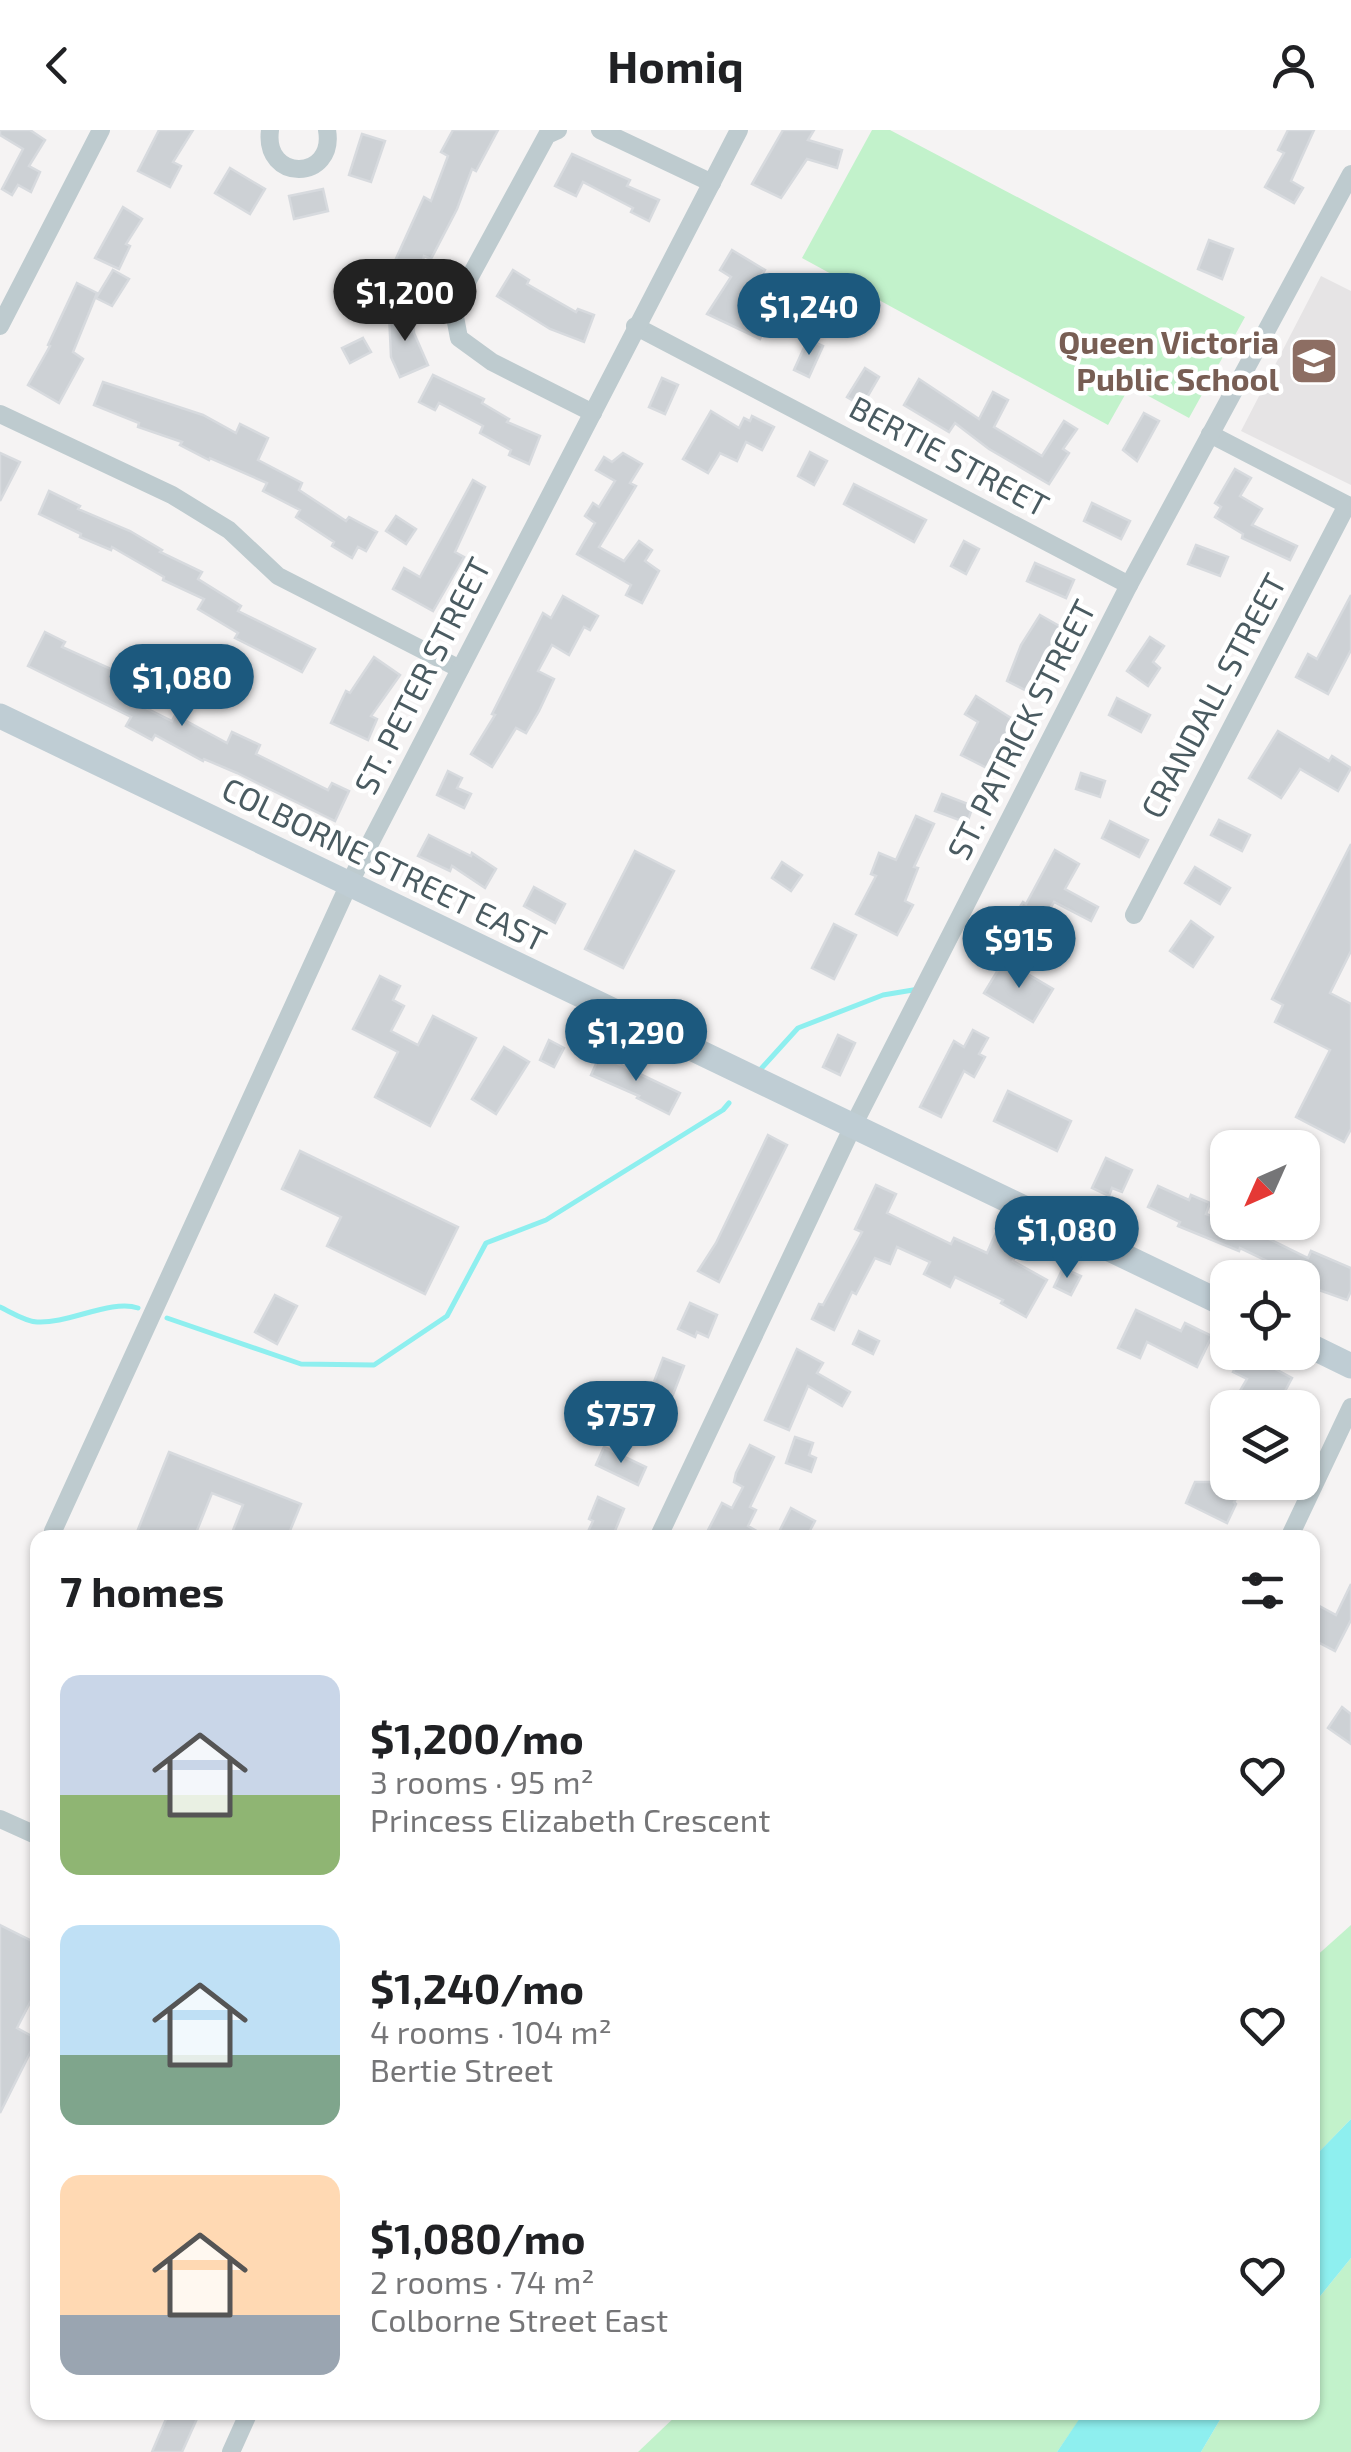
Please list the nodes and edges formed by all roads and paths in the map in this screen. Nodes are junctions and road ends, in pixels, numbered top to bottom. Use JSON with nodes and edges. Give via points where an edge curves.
{"nodes":[{"id":1,"x":101,"y":130,"type":"edge"},
{"id":2,"x":270,"y":130,"type":"edge"},
{"id":3,"x":327,"y":130,"type":"edge"},
{"id":4,"x":558,"y":130,"type":"edge"},
{"id":5,"x":600,"y":130,"type":"edge"},
{"id":6,"x":739,"y":130,"type":"edge"},
{"id":7,"x":1351,"y":174,"type":"edge"},
{"id":8,"x":712,"y":183,"type":"junction"},
{"id":9,"x":0,"y":326,"type":"edge"},
{"id":10,"x":635,"y":326,"type":"junction"},
{"id":11,"x":593,"y":413,"type":"junction"},
{"id":12,"x":0,"y":414,"type":"edge"},
{"id":13,"x":1210,"y":434,"type":"junction"},
{"id":14,"x":1349,"y":506,"type":"edge"},
{"id":15,"x":1130,"y":585,"type":"junction"},
{"id":16,"x":460,"y":669,"type":"junction"},
{"id":17,"x":0,"y":716,"type":"edge"},
{"id":18,"x":349,"y":884,"type":"junction"},
{"id":19,"x":1134,"y":915,"type":"dead end"},
{"id":20,"x":854,"y":1124,"type":"junction"},
{"id":21,"x":1210,"y":1297,"type":"edge"},
{"id":22,"x":1320,"y":1351,"type":"edge"},
{"id":23,"x":1351,"y":1366,"type":"edge"},
{"id":24,"x":1351,"y":1407,"type":"edge"},
{"id":25,"x":53,"y":1530,"type":"edge"},
{"id":26,"x":662,"y":1530,"type":"edge"},
{"id":27,"x":1293,"y":1530,"type":"edge"},
{"id":28,"x":0,"y":1819,"type":"edge"},
{"id":29,"x":30,"y":1832,"type":"edge"},
{"id":30,"x":245,"y":2420,"type":"edge"},
{"id":31,"x":231,"y":2452,"type":"edge"}],
"edges":[{"from":1,"to":9,"type":"street"},
{"from":2,"to":3,"type":"street","via":[[276,160],[303,169],[326,152]]},
{"from":4,"to":11,"type":"street","via":[[548,135],[460,294],[455,317],[459,338],[492,362]]},
{"from":5,"to":8,"type":"street"},
{"from":6,"to":8,"type":"street","name":"ST. PETER STREET"},
{"from":7,"to":13,"type":"street","name":"ST. PATRICK STREET"},
{"from":8,"to":10,"type":"street","name":"ST. PETER STREET"},
{"from":10,"to":11,"type":"street","name":"ST. PETER STREET"},
{"from":10,"to":15,"type":"street","name":"BERTIE STREET"},
{"from":11,"to":16,"type":"street","name":"ST. PETER STREET"},
{"from":12,"to":16,"type":"street","via":[[172,495],[228,530],[278,576]]},
{"from":13,"to":14,"type":"street"},
{"from":13,"to":15,"type":"street","name":"ST. PATRICK STREET"},
{"from":14,"to":19,"type":"street","name":"CRANDALL STREET"},
{"from":15,"to":20,"type":"street","name":"ST. PATRICK STREET"},
{"from":16,"to":18,"type":"street","name":"ST. PETER STREET"},
{"from":17,"to":18,"type":"main road","name":"COLBORNE STREET EAST"},
{"from":18,"to":20,"type":"main road","name":"COLBORNE STREET EAST"},
{"from":18,"to":25,"type":"street","name":"ST. PETER STREET"},
{"from":20,"to":21,"type":"main road","name":"COLBORNE STREET EAST"},
{"from":20,"to":26,"type":"street","name":"ST. PATRICK STREET"},
{"from":22,"to":23,"type":"main road"},
{"from":24,"to":27,"type":"street"},
{"from":28,"to":29,"type":"street"},
{"from":30,"to":31,"type":"street"}]}
